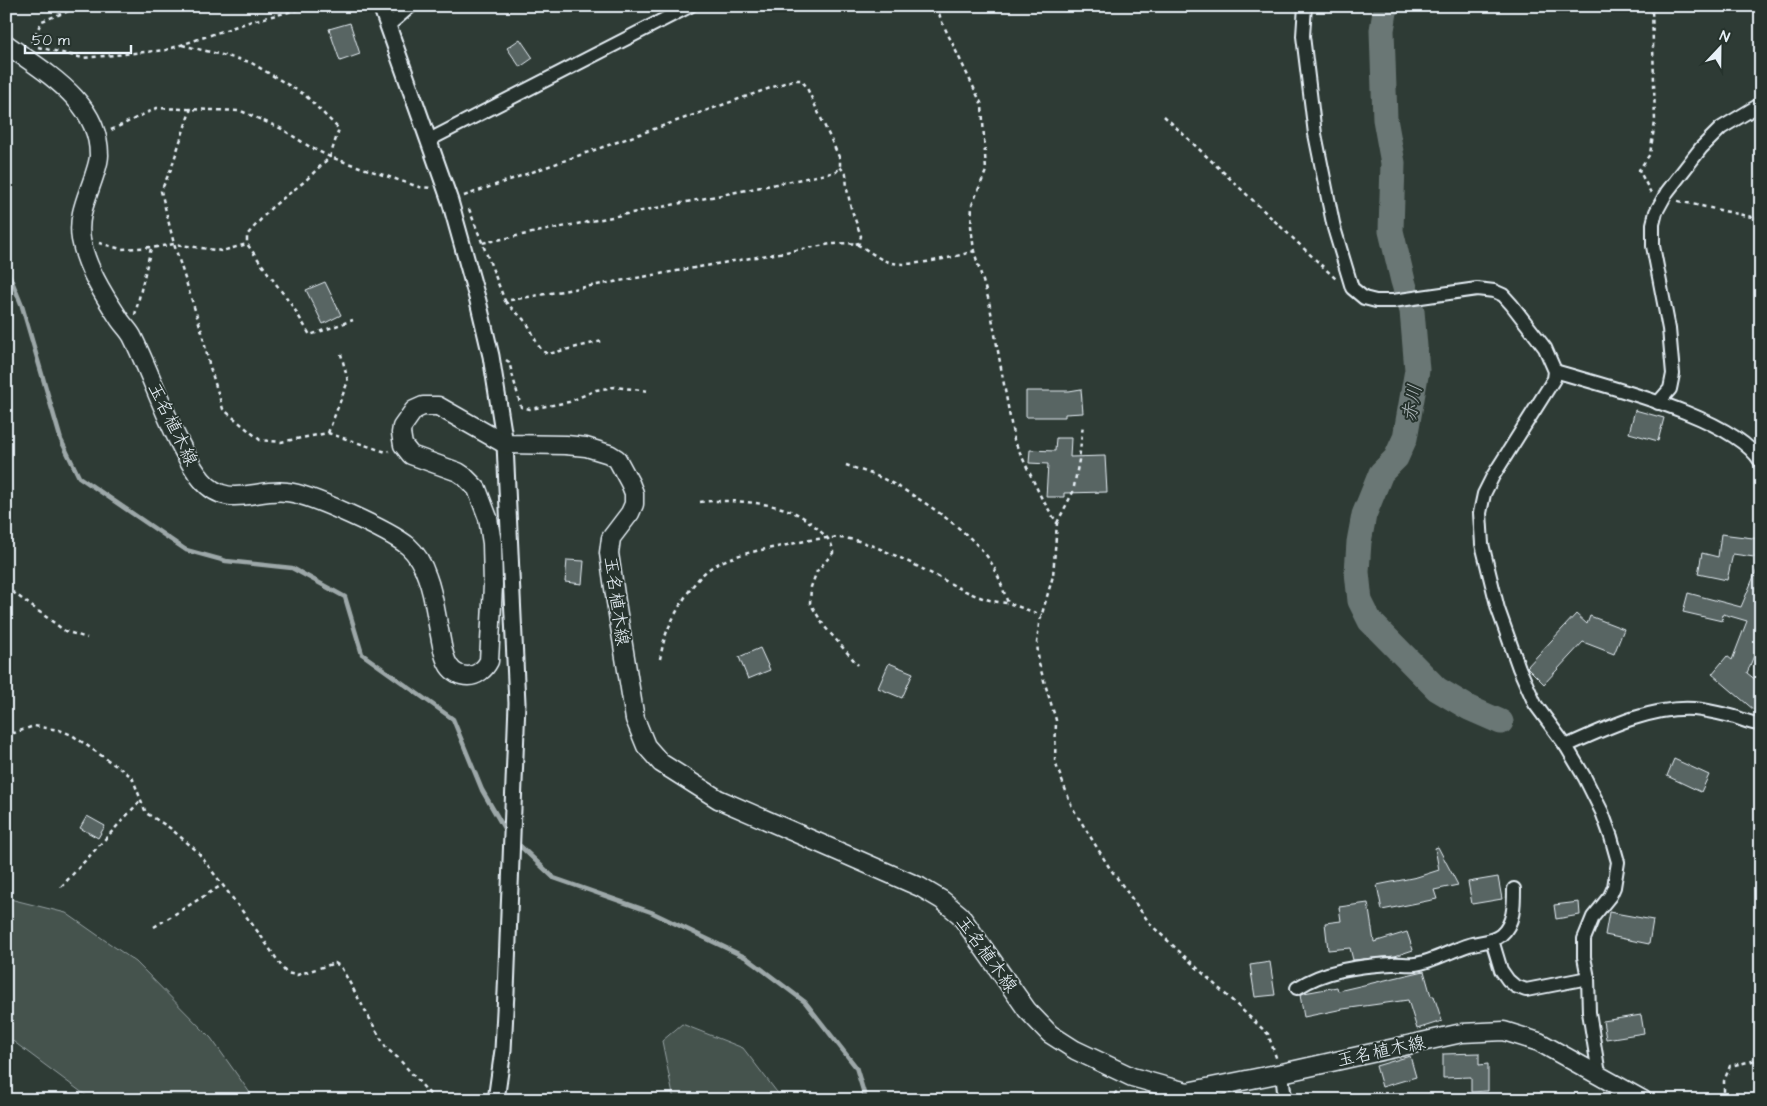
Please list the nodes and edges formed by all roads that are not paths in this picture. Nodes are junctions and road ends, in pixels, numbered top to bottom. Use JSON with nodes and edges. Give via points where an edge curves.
{"nodes":[{"id":1,"x":381,"y":6,"type":"edge"},
{"id":2,"x":410,"y":6,"type":"edge"},
{"id":3,"x":690,"y":6,"type":"edge"},
{"id":4,"x":1305,"y":6,"type":"edge"},
{"id":5,"x":389,"y":26,"type":"junction"},
{"id":6,"x":6,"y":44,"type":"edge"},
{"id":7,"x":1761,"y":104,"type":"edge"},
{"id":8,"x":429,"y":140,"type":"junction"},
{"id":9,"x":1555,"y":371,"type":"junction"},
{"id":10,"x":1658,"y":403,"type":"junction"},
{"id":11,"x":505,"y":444,"type":"junction"},
{"id":12,"x":1761,"y":462,"type":"edge"},
{"id":13,"x":1761,"y":724,"type":"edge"},
{"id":14,"x":1566,"y":746,"type":"junction"},
{"id":15,"x":1514,"y":889,"type":"dead end"},
{"id":16,"x":1492,"y":940,"type":"junction"},
{"id":17,"x":1588,"y":978,"type":"junction"},
{"id":18,"x":1296,"y":988,"type":"dead end"},
{"id":19,"x":1282,"y":1073,"type":"junction"},
{"id":20,"x":1599,"y":1074,"type":"junction"},
{"id":21,"x":1186,"y":1096,"type":"edge"},
{"id":22,"x":1633,"y":1097,"type":"edge"},
{"id":23,"x":496,"y":1100,"type":"edge"},
{"id":24,"x":1286,"y":1100,"type":"edge"}],
"edges":[{"from":1,"to":5,"type":"street"},
{"from":2,"to":5,"type":"street"},
{"from":3,"to":8,"type":"street"},
{"from":4,"to":9,"type":"street","via":[[1303,36],[1316,142],[1334,228],[1352,288],[1364,298],[1376,302],[1477,289],[1494,291],[1512,305],[1545,348]]},
{"from":5,"to":8,"type":"street"},
{"from":6,"to":11,"type":"main road","name":"玉名植木線","via":[[68,90],[85,111],[97,136],[100,157],[80,214],[81,236],[88,260],[96,280],[131,334],[174,433],[202,481],[216,492],[230,497],[270,491],[304,495],[406,545],[421,562],[428,578],[448,665],[462,676],[473,676],[487,665],[490,657],[493,585],[488,518],[477,489],[464,476],[411,455],[401,433],[414,410],[430,405],[446,410]]},
{"from":7,"to":10,"type":"street","via":[[1721,128],[1701,148],[1656,212],[1653,246],[1674,374],[1670,389]]},
{"from":8,"to":11,"type":"street","via":[[453,196],[491,356]]},
{"from":9,"to":10,"type":"street"},
{"from":9,"to":14,"type":"street","via":[[1554,378],[1493,476],[1484,494],[1480,513],[1482,544],[1498,609],[1519,668],[1535,704]]},
{"from":10,"to":12,"type":"street","via":[[1724,431],[1750,448]]},
{"from":11,"to":21,"type":"main road","name":"玉名植木線","via":[[566,445],[599,450],[617,459],[623,468],[634,493],[634,504],[612,538],[609,552],[635,719],[646,746],[661,763],[718,799],[920,887],[942,900],[960,916],[1027,1010],[1050,1034],[1075,1050],[1132,1077]]},
{"from":11,"to":23,"type":"street","via":[[517,703],[503,1050]]},
{"from":13,"to":14,"type":"street","via":[[1692,709],[1667,711],[1624,721]]},
{"from":14,"to":17,"type":"street","via":[[1602,812],[1618,862],[1614,887],[1593,917],[1584,939]]},
{"from":15,"to":16,"type":"street","via":[[1511,922],[1500,936]]},
{"from":16,"to":17,"type":"street","via":[[1501,970],[1515,986],[1526,990]]},
{"from":16,"to":18,"type":"street","via":[[1414,964],[1384,964],[1326,973]]},
{"from":17,"to":20,"type":"street","via":[[1589,1012]]},
{"from":19,"to":20,"type":"main road","name":"玉名植木線","via":[[1462,1033],[1504,1031],[1539,1042]]},
{"from":19,"to":21,"type":"main road","name":"玉名植木線"},
{"from":19,"to":24,"type":"street"},
{"from":20,"to":22,"type":"main road","name":"玉名植木線"}]}
